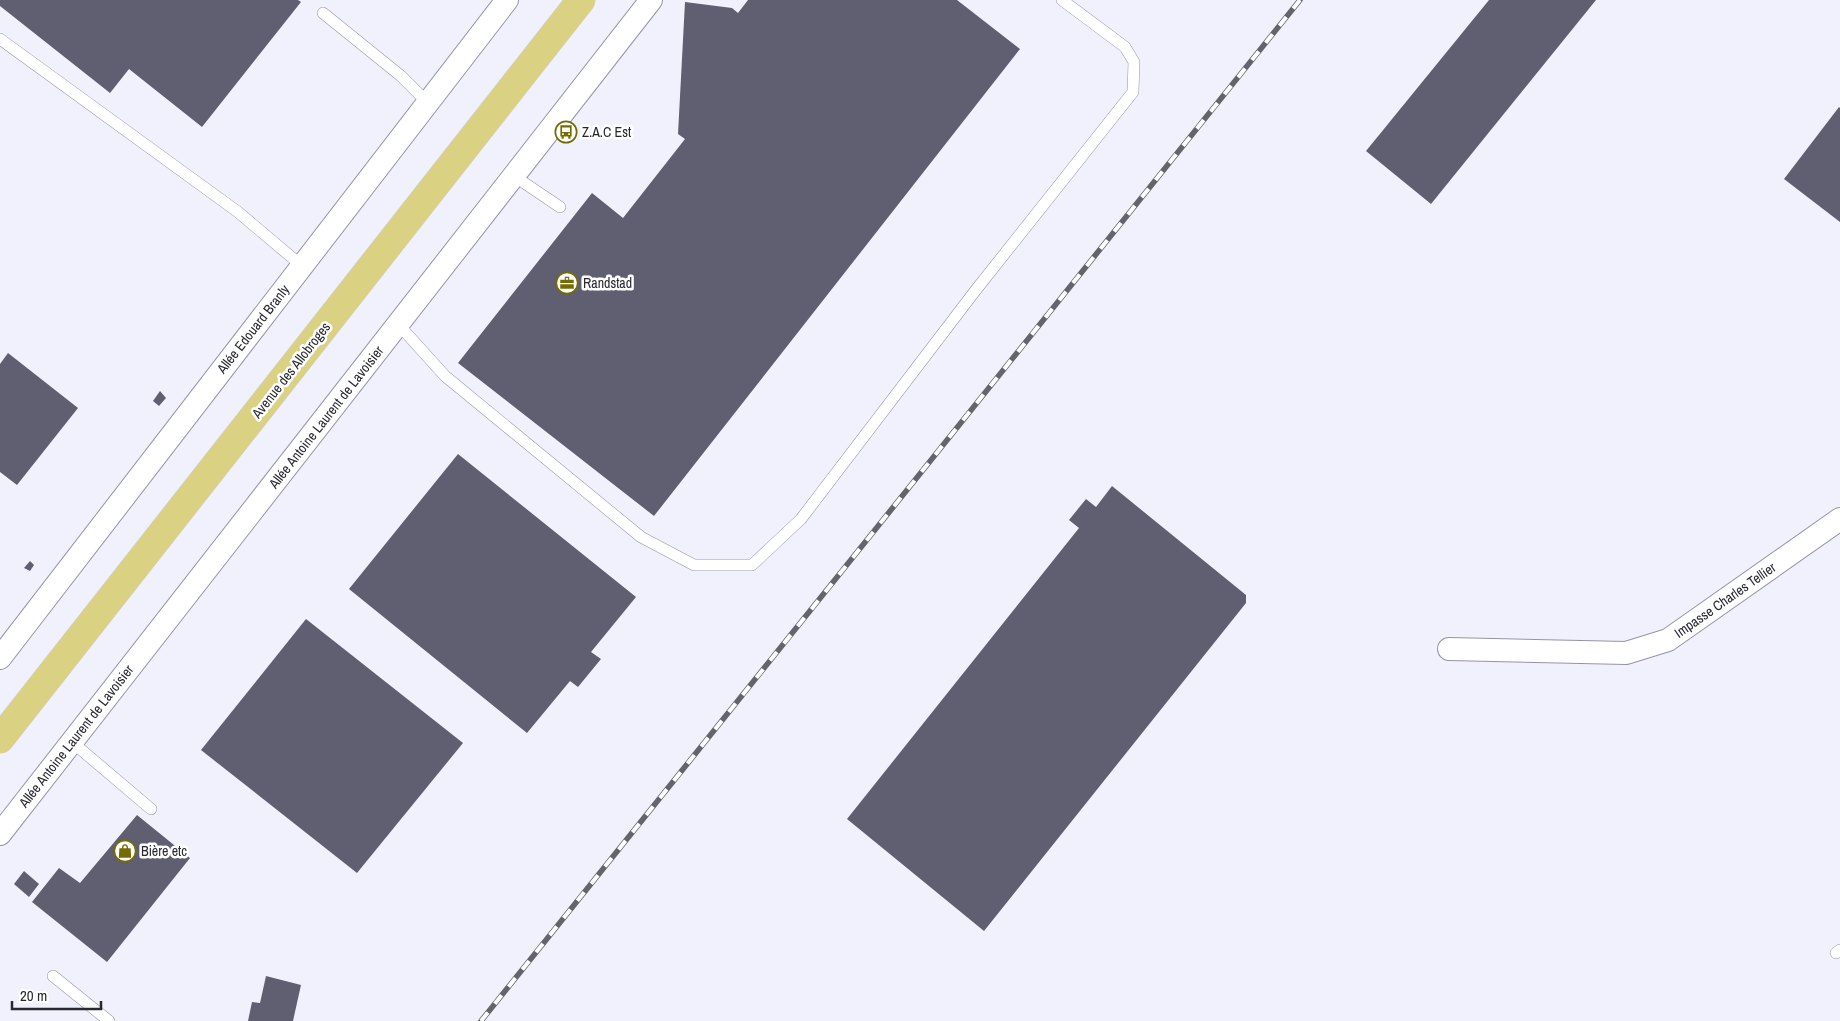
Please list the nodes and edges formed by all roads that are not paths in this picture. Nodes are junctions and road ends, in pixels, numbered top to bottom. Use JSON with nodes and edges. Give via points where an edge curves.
{"nodes":[{"id":1,"x":507,"y":0,"type":"edge"},
{"id":2,"x":582,"y":0,"type":"edge"},
{"id":3,"x":651,"y":0,"type":"edge"},
{"id":4,"x":1062,"y":0,"type":"edge"},
{"id":5,"x":323,"y":13,"type":"dead end"},
{"id":6,"x":0,"y":39,"type":"edge"},
{"id":7,"x":428,"y":103,"type":"junction"},
{"id":8,"x":514,"y":176,"type":"junction"},
{"id":9,"x":560,"y":207,"type":"dead end"},
{"id":10,"x":302,"y":266,"type":"junction"},
{"id":11,"x":398,"y":324,"type":"junction"},
{"id":12,"x":1840,"y":519,"type":"edge"},
{"id":13,"x":1449,"y":649,"type":"dead end"},
{"id":14,"x":0,"y":658,"type":"edge"},
{"id":15,"x":0,"y":739,"type":"edge"},
{"id":16,"x":72,"y":742,"type":"junction"},
{"id":17,"x":151,"y":809,"type":"dead end"},
{"id":18,"x":0,"y":834,"type":"edge"},
{"id":19,"x":53,"y":976,"type":"dead end"},
{"id":20,"x":109,"y":1021,"type":"edge"}],
"edges":[{"from":1,"to":7,"type":"street","name":"Allée Edouard Branly"},
{"from":2,"to":15,"type":"main road","name":"Avenue des Allobroges"},
{"from":3,"to":8,"type":"street","name":"Allée Antoine Laurent de Lavoisier"},
{"from":4,"to":11,"type":"lane","via":[[1125,47],[1134,62],[1133,92],[975,291],[801,519],[752,565],[694,565],[642,538],[446,376]]},
{"from":5,"to":7,"type":"lane","via":[[401,76]]},
{"from":6,"to":10,"type":"lane","via":[[238,212]]},
{"from":7,"to":10,"type":"street","name":"Allée Edouard Branly"},
{"from":8,"to":9,"type":"lane"},
{"from":8,"to":11,"type":"street","name":"Allée Antoine Laurent de Lavoisier"},
{"from":10,"to":14,"type":"street","name":"Allée Edouard Branly"},
{"from":11,"to":16,"type":"street","name":"Allée Antoine Laurent de Lavoisier"},
{"from":12,"to":13,"type":"street","name":"Impasse Charles Tellier","via":[[1668,640],[1626,652]]},
{"from":16,"to":17,"type":"lane"},
{"from":16,"to":18,"type":"street","name":"Allée Antoine Laurent de Lavoisier"},
{"from":19,"to":20,"type":"lane"}]}
